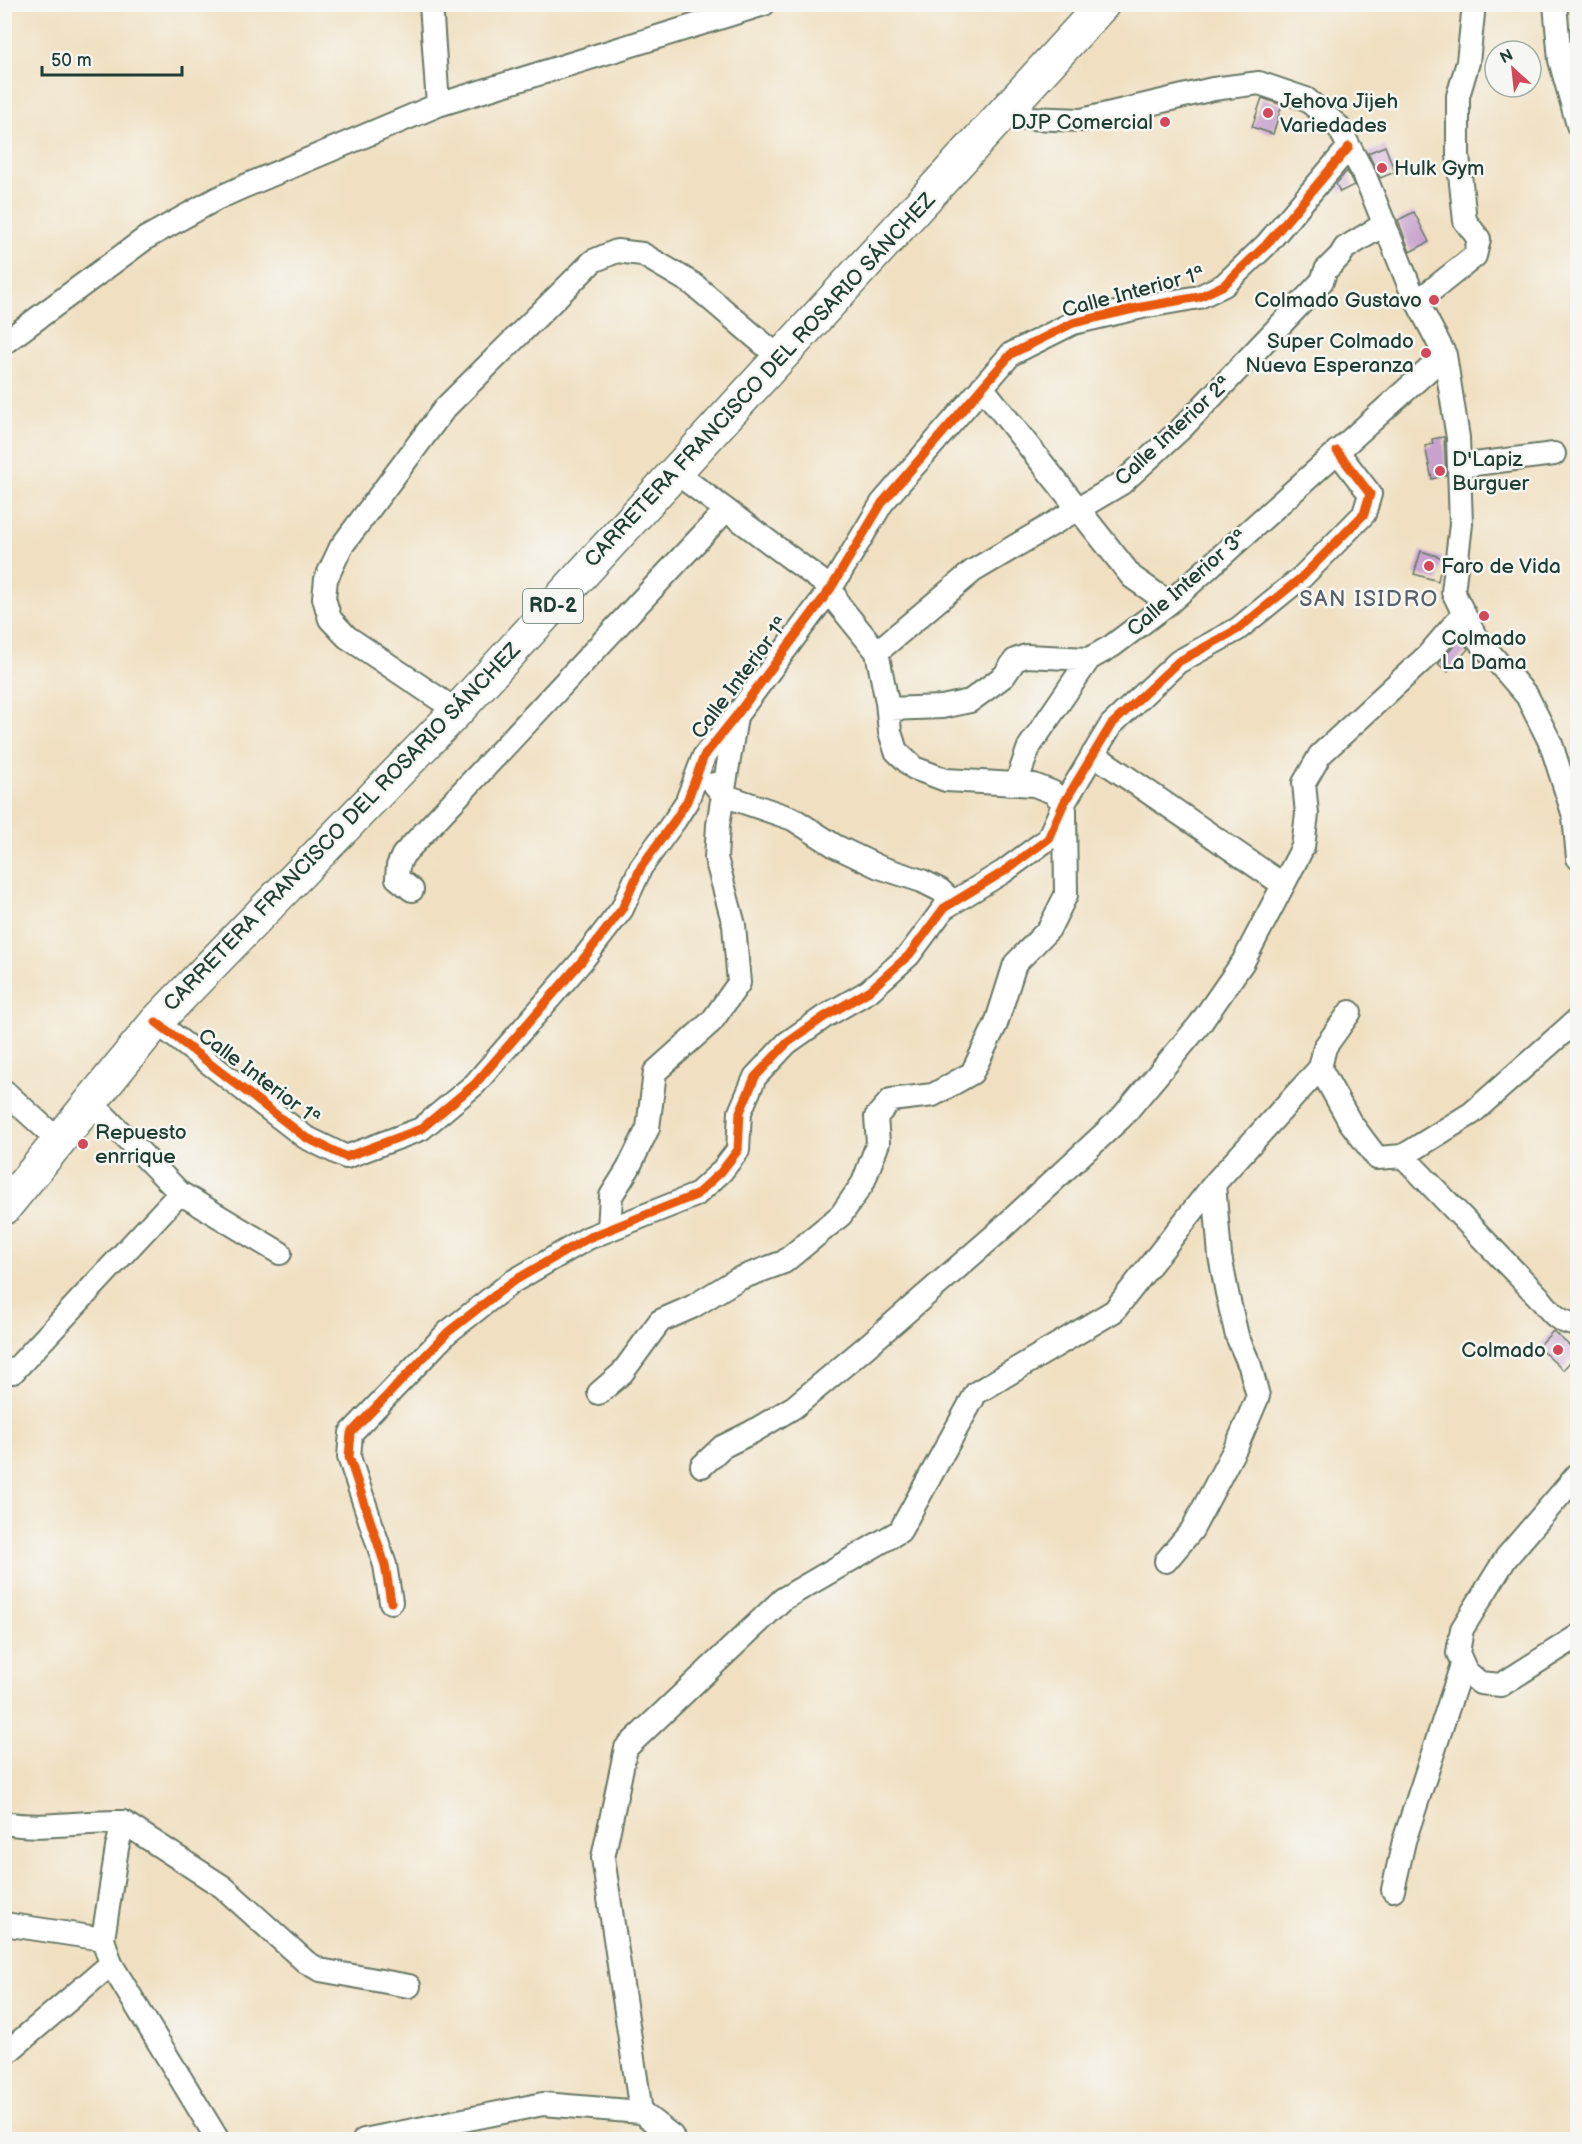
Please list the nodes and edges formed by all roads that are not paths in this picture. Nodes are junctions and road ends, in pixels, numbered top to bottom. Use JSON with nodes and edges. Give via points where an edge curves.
{"nodes":[{"id":1,"x":431,"y":4,"type":"edge"},
{"id":2,"x":764,"y":4,"type":"edge"},
{"id":3,"x":1103,"y":4,"type":"edge"},
{"id":4,"x":1474,"y":4,"type":"edge"},
{"id":5,"x":1555,"y":4,"type":"edge"},
{"id":6,"x":438,"y":105,"type":"junction"},
{"id":7,"x":1001,"y":117,"type":"junction"},
{"id":8,"x":1578,"y":125,"type":"edge"},
{"id":9,"x":1349,"y":147,"type":"junction"},
{"id":10,"x":1385,"y":224,"type":"junction"},
{"id":11,"x":1418,"y":301,"type":"junction"},
{"id":12,"x":4,"y":343,"type":"edge"},
{"id":13,"x":1445,"y":355,"type":"junction"},
{"id":14,"x":780,"y":358,"type":"junction"},
{"id":15,"x":982,"y":387,"type":"junction"},
{"id":16,"x":1337,"y":451,"type":"junction"},
{"id":17,"x":1554,"y":454,"type":"dead end"},
{"id":18,"x":1459,"y":466,"type":"junction"},
{"id":19,"x":675,"y":472,"type":"junction"},
{"id":20,"x":1078,"y":509,"type":"junction"},
{"id":21,"x":726,"y":510,"type":"junction"},
{"id":22,"x":831,"y":588,"type":"junction"},
{"id":23,"x":1169,"y":603,"type":"junction"},
{"id":24,"x":1464,"y":614,"type":"junction"},
{"id":25,"x":878,"y":652,"type":"junction"},
{"id":26,"x":1089,"y":659,"type":"junction"},
{"id":27,"x":888,"y":709,"type":"junction"},
{"id":28,"x":457,"y":711,"type":"junction"},
{"id":29,"x":736,"y":716,"type":"junction"},
{"id":30,"x":1093,"y":754,"type":"junction"},
{"id":31,"x":704,"y":756,"type":"junction"},
{"id":32,"x":1016,"y":784,"type":"junction"},
{"id":33,"x":723,"y":795,"type":"junction"},
{"id":34,"x":1064,"y":803,"type":"junction"},
{"id":35,"x":1578,"y":858,"type":"edge"},
{"id":36,"x":1282,"y":884,"type":"junction"},
{"id":37,"x":412,"y":890,"type":"dead end"},
{"id":38,"x":953,"y":902,"type":"junction"},
{"id":39,"x":1350,"y":1012,"type":"dead end"},
{"id":40,"x":1578,"y":1019,"type":"edge"},
{"id":41,"x":156,"y":1022,"type":"junction"},
{"id":42,"x":1320,"y":1068,"type":"junction"},
{"id":43,"x":4,"y":1091,"type":"edge"},
{"id":44,"x":91,"y":1102,"type":"junction"},
{"id":45,"x":59,"y":1141,"type":"junction"},
{"id":46,"x":1403,"y":1155,"type":"junction"},
{"id":47,"x":1214,"y":1184,"type":"junction"},
{"id":48,"x":180,"y":1193,"type":"junction"},
{"id":49,"x":4,"y":1208,"type":"edge"},
{"id":50,"x":609,"y":1229,"type":"junction"},
{"id":51,"x":280,"y":1253,"type":"dead end"},
{"id":52,"x":1578,"y":1324,"type":"edge"},
{"id":53,"x":13,"y":1372,"type":"dead end"},
{"id":54,"x":599,"y":1393,"type":"dead end"},
{"id":55,"x":702,"y":1466,"type":"dead end"},
{"id":56,"x":1578,"y":1474,"type":"edge"},
{"id":57,"x":1166,"y":1561,"type":"dead end"},
{"id":58,"x":391,"y":1602,"type":"dead end"},
{"id":59,"x":1578,"y":1636,"type":"edge"},
{"id":60,"x":1462,"y":1665,"type":"junction"},
{"id":61,"x":123,"y":1822,"type":"junction"},
{"id":62,"x":4,"y":1823,"type":"edge"},
{"id":63,"x":1393,"y":1890,"type":"dead end"},
{"id":64,"x":4,"y":1924,"type":"edge"},
{"id":65,"x":103,"y":1939,"type":"junction"},
{"id":66,"x":111,"y":1964,"type":"junction"},
{"id":67,"x":409,"y":1986,"type":"dead end"},
{"id":68,"x":4,"y":2055,"type":"edge"},
{"id":69,"x":641,"y":2112,"type":"junction"},
{"id":70,"x":218,"y":2139,"type":"edge"},
{"id":71,"x":364,"y":2139,"type":"edge"},
{"id":72,"x":673,"y":2139,"type":"edge"}],
"edges":[{"from":1,"to":6,"type":"street"},
{"from":2,"to":6,"type":"street"},
{"from":3,"to":7,"type":"main road","name":"CARRETERA FRANCISCO DEL ROSARIO SÁNCHEZ","number":"RD-2"},
{"from":4,"to":11,"type":"street","via":[[1468,62],[1458,96],[1458,155],[1465,221],[1479,239],[1475,256]]},
{"from":5,"to":8,"type":"street","via":[[1560,60]]},
{"from":6,"to":12,"type":"street","via":[[216,199],[146,238]]},
{"from":7,"to":9,"type":"street","via":[[1082,120],[1213,89],[1259,83],[1306,99],[1338,126]]},
{"from":7,"to":14,"type":"main road","name":"CARRETERA FRANCISCO DEL ROSARIO SÁNCHEZ","number":"RD-2"},
{"from":9,"to":10,"type":"street"},
{"from":9,"to":15,"type":"street","name":"Calle Interior 1ª","via":[[1266,245],[1224,285],[1199,297],[1073,323],[1011,354]]},
{"from":10,"to":11,"type":"street"},
{"from":10,"to":20,"type":"street","name":"Calle Interior 2ª","via":[[1345,248],[1326,270],[1322,281],[1174,436],[1122,483]]},
{"from":11,"to":13,"type":"street"},
{"from":13,"to":16,"type":"street","name":"Calle Interior 3ª"},
{"from":13,"to":18,"type":"street"},
{"from":14,"to":19,"type":"main road","name":"CARRETERA FRANCISCO DEL ROSARIO SÁNCHEZ","number":"RD-2"},
{"from":14,"to":28,"type":"street","via":[[693,284],[642,254],[617,251],[593,261],[445,408],[341,547],[326,579],[324,598],[330,619],[347,637]]},
{"from":15,"to":20,"type":"street"},
{"from":15,"to":22,"type":"street","name":"Calle Interior 1ª","via":[[882,503]]},
{"from":16,"to":23,"type":"street","name":"Calle Interior 3ª"},
{"from":16,"to":30,"type":"street","via":[[1370,494],[1364,514],[1302,577],[1238,629],[1178,662],[1111,725]]},
{"from":17,"to":18,"type":"street"},
{"from":18,"to":24,"type":"street","via":[[1461,524],[1453,592]]},
{"from":19,"to":21,"type":"street"},
{"from":19,"to":28,"type":"main road","name":"CARRETERA FRANCISCO DEL ROSARIO SÁNCHEZ","number":"RD-2"},
{"from":20,"to":23,"type":"street","via":[[1132,577]]},
{"from":20,"to":25,"type":"street","name":"Calle Interior 2ª","via":[[973,572]]},
{"from":21,"to":22,"type":"street"},
{"from":21,"to":37,"type":"street","via":[[403,855],[397,878]]},
{"from":22,"to":25,"type":"street","via":[[839,604]]},
{"from":22,"to":29,"type":"street","name":"Calle Interior 1ª"},
{"from":23,"to":26,"type":"street","name":"Calle Interior 3ª","via":[[1113,646]]},
{"from":24,"to":35,"type":"street","via":[[1475,636],[1527,696],[1551,744],[1574,816]]},
{"from":24,"to":36,"type":"street","via":[[1428,655],[1320,755],[1304,783],[1307,814],[1303,847]]},
{"from":25,"to":27,"type":"street"},
{"from":26,"to":27,"type":"street","via":[[1026,656],[1015,660],[1004,676],[970,701],[942,708]]},
{"from":26,"to":32,"type":"street","via":[[1029,747]]},
{"from":27,"to":32,"type":"street","via":[[896,751],[914,768],[945,780]]},
{"from":28,"to":41,"type":"main road","name":"CARRETERA FRANCISCO DEL ROSARIO SÁNCHEZ","number":"RD-2"},
{"from":29,"to":31,"type":"street","name":"Calle Interior 1ª"},
{"from":29,"to":33,"type":"street"},
{"from":30,"to":34,"type":"street"},
{"from":30,"to":36,"type":"street"},
{"from":31,"to":33,"type":"street","via":[[707,776]]},
{"from":31,"to":41,"type":"street","name":"Calle Interior 1ª","via":[[687,801],[641,867],[622,909],[475,1084],[421,1129],[346,1157],[305,1137]]},
{"from":32,"to":34,"type":"street","via":[[1052,792]]},
{"from":33,"to":38,"type":"street","via":[[794,819],[835,846],[879,867],[922,881]]},
{"from":33,"to":50,"type":"street","via":[[716,858],[734,925],[739,983],[712,1021],[655,1072],[648,1128],[611,1196]]},
{"from":34,"to":38,"type":"street","via":[[1048,839]]},
{"from":34,"to":54,"type":"street","via":[[1066,895],[1049,929],[1015,964],[996,1024],[972,1073],[933,1095],[891,1100],[876,1117],[878,1143],[863,1183],[841,1215],[784,1262],[738,1279],[660,1321],[622,1373]]},
{"from":36,"to":55,"type":"street","via":[[1243,963],[1200,1024],[1122,1117],[996,1234],[794,1407],[722,1447]]},
{"from":38,"to":50,"type":"street","via":[[944,908],[909,955],[870,991],[787,1043],[755,1077],[740,1112],[738,1150],[721,1172],[696,1195]]},
{"from":39,"to":42,"type":"street","via":[[1325,1047]]},
{"from":40,"to":46,"type":"street","via":[[1472,1113]]},
{"from":41,"to":44,"type":"main road","name":"CARRETERA FRANCISCO DEL ROSARIO SÁNCHEZ","number":"RD-2"},
{"from":42,"to":46,"type":"street","via":[[1350,1122],[1377,1158]]},
{"from":42,"to":47,"type":"street"},
{"from":43,"to":45,"type":"street"},
{"from":44,"to":45,"type":"main road","name":"CARRETERA FRANCISCO DEL ROSARIO SÁNCHEZ","number":"RD-2"},
{"from":44,"to":48,"type":"street"},
{"from":45,"to":49,"type":"main road","name":"CARRETERA FRANCISCO DEL ROSARIO SÁNCHEZ","number":"RD-2"},
{"from":46,"to":52,"type":"street","via":[[1555,1316],[1564,1323]]},
{"from":47,"to":57,"type":"street","via":[[1227,1293],[1258,1396],[1192,1530]]},
{"from":47,"to":69,"type":"street","via":[[1114,1311],[976,1393],[900,1531],[783,1599],[626,1748],[603,1858]]},
{"from":48,"to":51,"type":"street"},
{"from":48,"to":53,"type":"street"},
{"from":50,"to":58,"type":"street","via":[[512,1282],[448,1332],[351,1433],[349,1457],[385,1565]]},
{"from":56,"to":60,"type":"street","via":[[1506,1558],[1472,1611],[1462,1629],[1458,1653]]},
{"from":59,"to":60,"type":"street","via":[[1501,1685],[1480,1683]]},
{"from":60,"to":63,"type":"street","via":[[1404,1841]]},
{"from":61,"to":62,"type":"street","via":[[24,1826]]},
{"from":61,"to":65,"type":"street"},
{"from":61,"to":67,"type":"street","via":[[223,1887],[306,1962],[320,1970]]},
{"from":64,"to":65,"type":"street"},
{"from":65,"to":66,"type":"street"},
{"from":66,"to":68,"type":"street"},
{"from":66,"to":70,"type":"street"},
{"from":69,"to":71,"type":"street","via":[[543,2104]]},
{"from":69,"to":72,"type":"street"}]}
